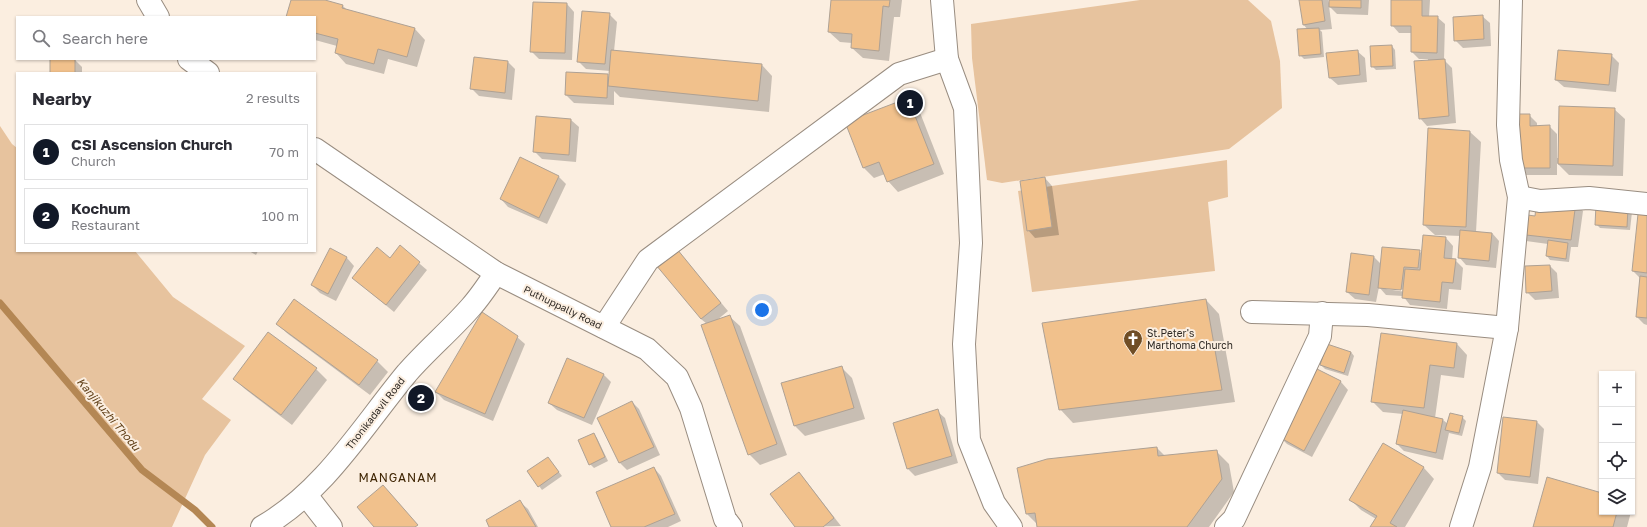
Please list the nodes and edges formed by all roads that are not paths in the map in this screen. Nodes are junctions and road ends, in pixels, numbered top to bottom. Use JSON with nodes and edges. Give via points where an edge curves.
{"nodes":[{"id":1,"x":148,"y":0,"type":"edge"},
{"id":2,"x":942,"y":0,"type":"edge"},
{"id":3,"x":1511,"y":0,"type":"edge"},
{"id":4,"x":157,"y":16,"type":"edge"},
{"id":5,"x":948,"y":59,"type":"junction"},
{"id":6,"x":190,"y":60,"type":"edge"},
{"id":7,"x":207,"y":72,"type":"edge"},
{"id":8,"x":316,"y":150,"type":"edge"},
{"id":9,"x":1519,"y":198,"type":"junction"},
{"id":10,"x":1647,"y":204,"type":"edge"},
{"id":11,"x":496,"y":273,"type":"junction"},
{"id":12,"x":1252,"y":312,"type":"dead end"},
{"id":13,"x":1322,"y":313,"type":"junction"},
{"id":14,"x":604,"y":327,"type":"junction"},
{"id":15,"x":1507,"y":328,"type":"junction"},
{"id":16,"x":306,"y":495,"type":"junction"},
{"id":17,"x":262,"y":527,"type":"edge"},
{"id":18,"x":331,"y":527,"type":"edge"},
{"id":19,"x":730,"y":527,"type":"edge"},
{"id":20,"x":1011,"y":527,"type":"edge"},
{"id":21,"x":1226,"y":527,"type":"edge"},
{"id":22,"x":1461,"y":527,"type":"edge"}],
"edges":[{"from":1,"to":4,"type":"street"},
{"from":2,"to":5,"type":"street"},
{"from":3,"to":9,"type":"street","via":[[1508,125],[1511,160]]},
{"from":5,"to":14,"type":"street","via":[[899,74],[648,260]]},
{"from":5,"to":20,"type":"street","via":[[965,108],[971,244],[964,344],[969,440],[994,503]]},
{"from":6,"to":7,"type":"street"},
{"from":8,"to":11,"type":"street","name":"Puthuppally Road"},
{"from":9,"to":10,"type":"street","via":[[1540,201],[1588,198]]},
{"from":9,"to":15,"type":"street"},
{"from":11,"to":14,"type":"street","name":"Puthuppally Road"},
{"from":11,"to":16,"type":"street","name":"Thonikadavil Road","via":[[471,307],[408,372],[362,432]]},
{"from":12,"to":13,"type":"street"},
{"from":13,"to":15,"type":"street"},
{"from":13,"to":21,"type":"street","via":[[1320,336],[1234,519]]},
{"from":14,"to":19,"type":"street","name":"Puthuppally Road","via":[[648,348],[676,377],[691,408],[725,519]]},
{"from":15,"to":22,"type":"street","via":[[1480,467]]},
{"from":16,"to":17,"type":"street","name":"Thonikadavil Road"},
{"from":16,"to":18,"type":"street"}]}
